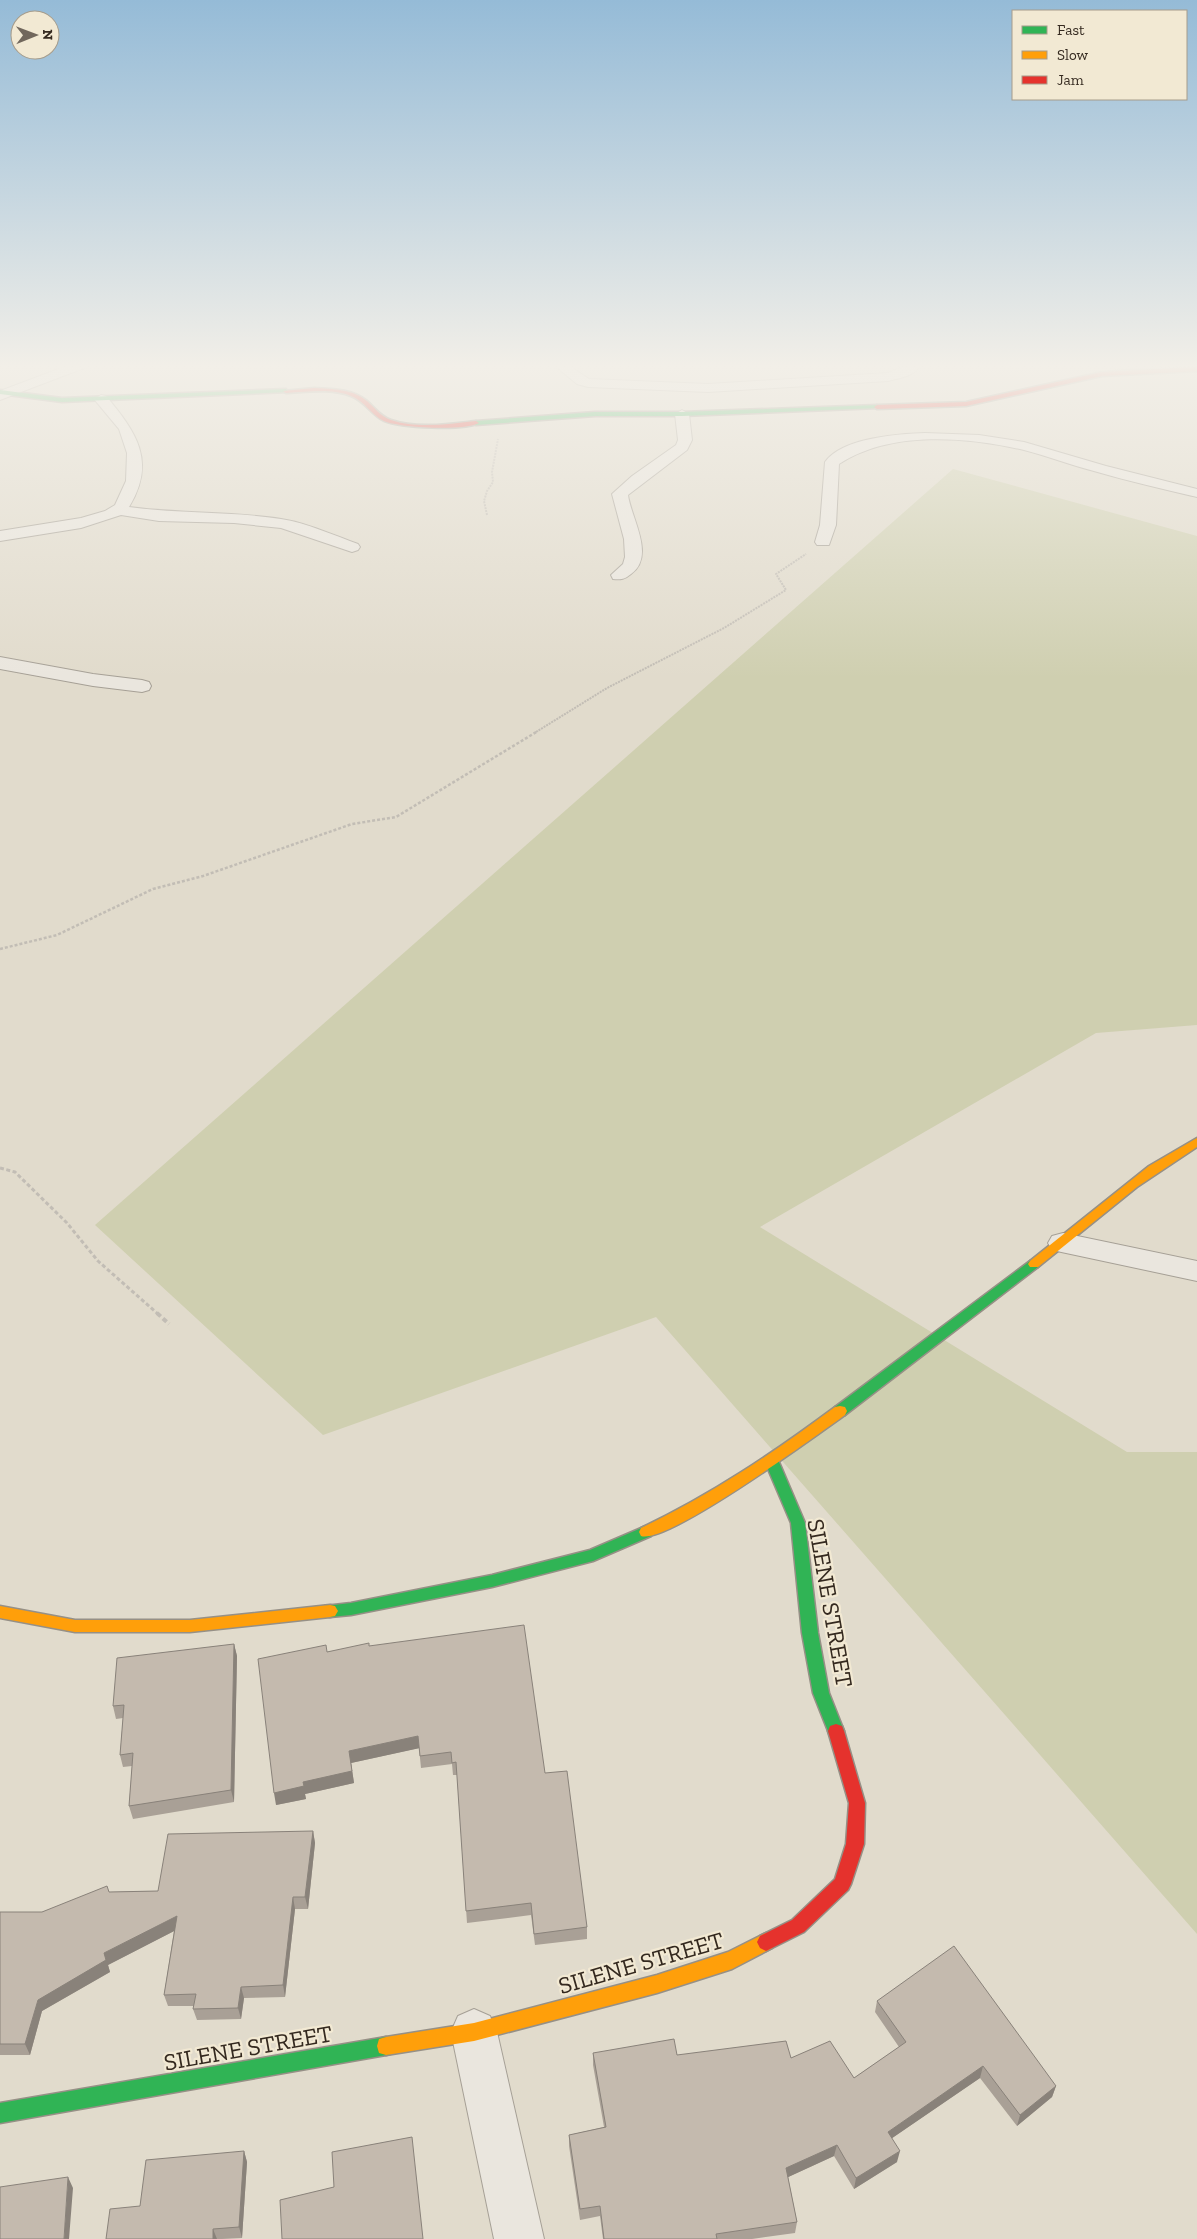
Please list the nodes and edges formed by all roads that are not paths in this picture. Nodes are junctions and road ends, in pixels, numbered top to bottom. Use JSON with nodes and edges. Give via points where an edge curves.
{"nodes":[{"id":1,"x":135,"y":469,"type":"edge"},
{"id":2,"x":650,"y":469,"type":"edge"},
{"id":3,"x":832,"y":469,"type":"edge"},
{"id":4,"x":1105,"y":469,"type":"edge"},
{"id":5,"x":1197,"y":493,"type":"edge"},
{"id":6,"x":119,"y":510,"type":"junction"},
{"id":7,"x":0,"y":536,"type":"edge"},
{"id":8,"x":823,"y":542,"type":"road end"},
{"id":9,"x":352,"y":547,"type":"dead end"},
{"id":10,"x":619,"y":575,"type":"dead end"},
{"id":11,"x":0,"y":664,"type":"edge"},
{"id":12,"x":142,"y":686,"type":"dead end"},
{"id":13,"x":1197,"y":1142,"type":"edge"},
{"id":14,"x":1064,"y":1243,"type":"junction"},
{"id":15,"x":1197,"y":1271,"type":"edge"},
{"id":16,"x":772,"y":1462,"type":"junction"},
{"id":17,"x":0,"y":1612,"type":"edge"},
{"id":18,"x":474,"y":2032,"type":"junction"},
{"id":19,"x":0,"y":2113,"type":"edge"},
{"id":20,"x":519,"y":2239,"type":"edge"}],
"edges":[{"from":1,"to":6,"type":"street","via":[[132,486]]},
{"from":2,"to":10,"type":"street","via":[[620,494],[633,550],[630,567]]},
{"from":3,"to":8,"type":"street","via":[[828,525]]},
{"from":4,"to":5,"type":"street"},
{"from":6,"to":7,"type":"street","via":[[76,524]]},
{"from":6,"to":9,"type":"street","via":[[159,516],[234,518],[283,524]]},
{"from":11,"to":12,"type":"street"},
{"from":13,"to":14,"type":"street","via":[[1166,1158]]},
{"from":14,"to":15,"type":"street"},
{"from":14,"to":16,"type":"street"},
{"from":16,"to":17,"type":"street","via":[[680,1517],[592,1555],[492,1581],[350,1609],[190,1626],[75,1626]]},
{"from":16,"to":18,"type":"street","name":"SILENE STREET","via":[[798,1523],[810,1633],[821,1692],[837,1733],[857,1803],[855,1844],[842,1884],[798,1926],[732,1960],[657,1984]]},
{"from":18,"to":19,"type":"street","name":"SILENE STREET"},
{"from":18,"to":20,"type":"street"}]}
